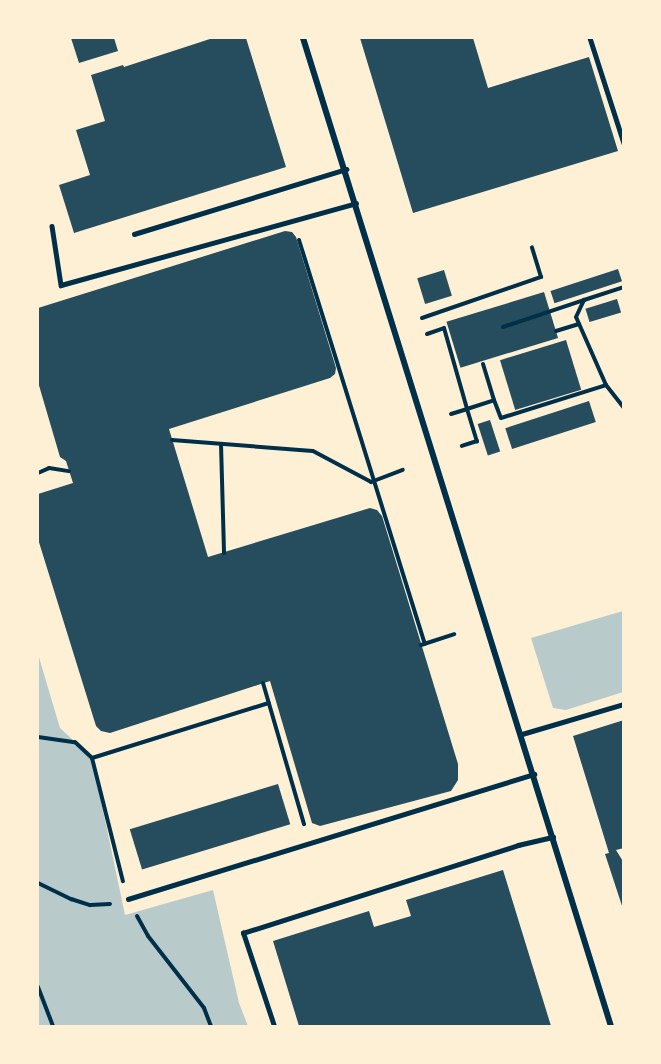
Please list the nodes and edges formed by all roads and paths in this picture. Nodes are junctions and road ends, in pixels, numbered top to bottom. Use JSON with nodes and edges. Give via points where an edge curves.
{"nodes":[{"id":1,"x":303,"y":38,"type":"edge"},
{"id":2,"x":590,"y":38,"type":"edge"},
{"id":3,"x":624,"y":142,"type":"edge"},
{"id":4,"x":346,"y":169,"type":"junction"},
{"id":5,"x":356,"y":203,"type":"junction"},
{"id":6,"x":293,"y":220,"type":"junction"},
{"id":7,"x":52,"y":226,"type":"dead end"},
{"id":8,"x":134,"y":234,"type":"dead end"},
{"id":9,"x":532,"y":247,"type":"dead end"},
{"id":10,"x":622,"y":288,"type":"dead end"},
{"id":11,"x":584,"y":300,"type":"junction"},
{"id":12,"x":422,"y":318,"type":"dead end"},
{"id":13,"x":579,"y":324,"type":"junction"},
{"id":14,"x":503,"y":327,"type":"dead end"},
{"id":15,"x":556,"y":332,"type":"dead end"},
{"id":16,"x":427,"y":334,"type":"dead end"},
{"id":17,"x":483,"y":364,"type":"dead end"},
{"id":18,"x":606,"y":385,"type":"junction"},
{"id":19,"x":494,"y":400,"type":"junction"},
{"id":20,"x":624,"y":408,"type":"edge"},
{"id":21,"x":467,"y":409,"type":"junction"},
{"id":22,"x":451,"y":414,"type":"dead end"},
{"id":23,"x":172,"y":440,"type":"dead end"},
{"id":24,"x":222,"y":444,"type":"junction"},
{"id":25,"x":462,"y":446,"type":"dead end"},
{"id":26,"x":403,"y":470,"type":"dead end"},
{"id":27,"x":69,"y":471,"type":"dead end"},
{"id":28,"x":38,"y":473,"type":"edge"},
{"id":29,"x":375,"y":480,"type":"junction"},
{"id":30,"x":224,"y":553,"type":"dead end"},
{"id":31,"x":454,"y":633,"type":"dead end"},
{"id":32,"x":263,"y":683,"type":"dead end"},
{"id":33,"x":269,"y":703,"type":"junction"},
{"id":34,"x":624,"y":704,"type":"edge"},
{"id":35,"x":522,"y":734,"type":"junction"},
{"id":36,"x":38,"y":737,"type":"edge"},
{"id":37,"x":92,"y":758,"type":"junction"},
{"id":38,"x":534,"y":774,"type":"junction"},
{"id":39,"x":553,"y":837,"type":"junction"},
{"id":40,"x":310,"y":843,"type":"junction"},
{"id":41,"x":38,"y":883,"type":"edge"},
{"id":42,"x":129,"y":899,"type":"junction"},
{"id":43,"x":38,"y":987,"type":"edge"},
{"id":44,"x":53,"y":1026,"type":"edge"},
{"id":45,"x":212,"y":1026,"type":"edge"},
{"id":46,"x":274,"y":1026,"type":"edge"},
{"id":47,"x":611,"y":1026,"type":"edge"}],
"edges":[{"from":1,"to":4,"type":"street"},
{"from":2,"to":3,"type":"lane"},
{"from":4,"to":5,"type":"street"},
{"from":4,"to":8,"type":"lane"},
{"from":5,"to":6,"type":"lane"},
{"from":5,"to":35,"type":"street"},
{"from":6,"to":7,"type":"lane","via":[[61,285]]},
{"from":6,"to":29,"type":"path"},
{"from":9,"to":12,"type":"path","via":[[541,277]]},
{"from":10,"to":11,"type":"path"},
{"from":11,"to":13,"type":"path","via":[[576,317]]},
{"from":11,"to":14,"type":"path"},
{"from":13,"to":15,"type":"path"},
{"from":13,"to":18,"type":"path"},
{"from":16,"to":21,"type":"path","via":[[444,328]]},
{"from":17,"to":19,"type":"path"},
{"from":18,"to":19,"type":"path","via":[[501,418]]},
{"from":18,"to":20,"type":"path"},
{"from":19,"to":21,"type":"path"},
{"from":21,"to":22,"type":"path"},
{"from":21,"to":25,"type":"path","via":[[477,441]]},
{"from":23,"to":24,"type":"path"},
{"from":24,"to":29,"type":"path","via":[[313,451],[371,482]]},
{"from":24,"to":30,"type":"path"},
{"from":26,"to":29,"type":"path"},
{"from":27,"to":28,"type":"path","via":[[49,468]]},
{"from":29,"to":31,"type":"path","via":[[423,644]]},
{"from":32,"to":33,"type":"path"},
{"from":33,"to":37,"type":"path"},
{"from":33,"to":40,"type":"path"},
{"from":34,"to":35,"type":"lane"},
{"from":35,"to":38,"type":"street"},
{"from":36,"to":37,"type":"path","via":[[75,742]]},
{"from":37,"to":42,"type":"path"},
{"from":38,"to":39,"type":"street"},
{"from":38,"to":40,"type":"lane"},
{"from":39,"to":46,"type":"lane","via":[[243,933]]},
{"from":39,"to":47,"type":"street"},
{"from":40,"to":42,"type":"lane"},
{"from":41,"to":42,"type":"path","via":[[90,905]]},
{"from":42,"to":45,"type":"path","via":[[148,936],[204,1008]]},
{"from":43,"to":44,"type":"path"}]}
